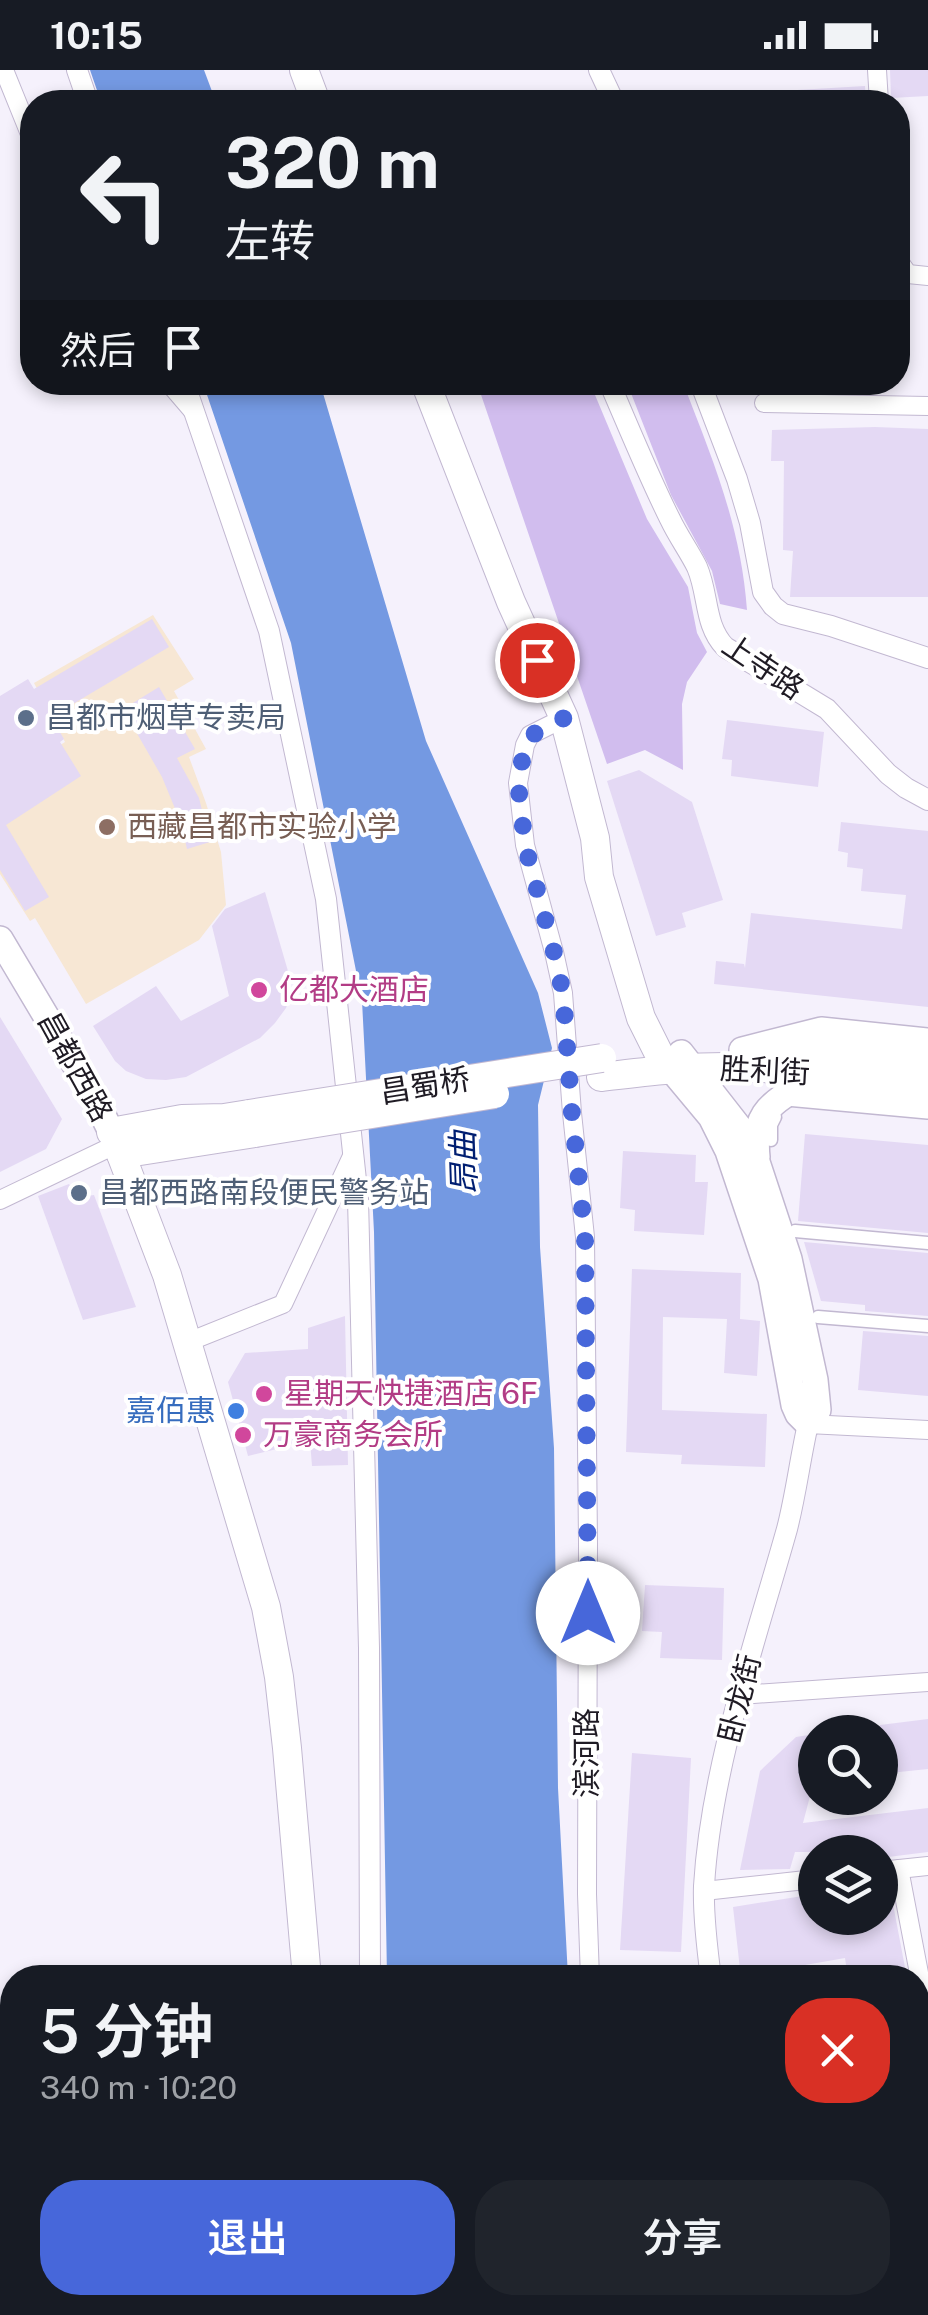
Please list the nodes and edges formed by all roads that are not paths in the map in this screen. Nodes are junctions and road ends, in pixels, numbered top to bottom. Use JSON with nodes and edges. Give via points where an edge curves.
{"nodes":[{"id":1,"x":4,"y":70,"type":"edge"},
{"id":2,"x":20,"y":109,"type":"edge"},
{"id":3,"x":179,"y":395,"type":"edge"},
{"id":4,"x":188,"y":395,"type":"edge"},
{"id":5,"x":430,"y":395,"type":"edge"},
{"id":6,"x":616,"y":395,"type":"edge"},
{"id":7,"x":705,"y":395,"type":"edge"},
{"id":8,"x":764,"y":403,"type":"dead end"},
{"id":9,"x":928,"y":406,"type":"edge"},
{"id":10,"x":192,"y":410,"type":"junction"},
{"id":11,"x":928,"y":658,"type":"edge"},
{"id":12,"x":564,"y":718,"type":"junction"},
{"id":13,"x":928,"y":800,"type":"edge"},
{"id":14,"x":0,"y":939,"type":"edge"},
{"id":15,"x":928,"y":1041,"type":"edge"},
{"id":16,"x":742,"y":1050,"type":"junction"},
{"id":17,"x":676,"y":1061,"type":"junction"},
{"id":18,"x":928,"y":1063,"type":"edge"},
{"id":19,"x":601,"y":1067,"type":"joint"},
{"id":20,"x":838,"y":1076,"type":"junction"},
{"id":21,"x":928,"y":1087,"type":"edge"},
{"id":22,"x":788,"y":1093,"type":"junction"},
{"id":23,"x":928,"y":1106,"type":"edge"},
{"id":24,"x":928,"y":1117,"type":"edge"},
{"id":25,"x":116,"y":1143,"type":"junction"},
{"id":26,"x":764,"y":1151,"type":"junction"},
{"id":27,"x":354,"y":1154,"type":"junction"},
{"id":28,"x":2,"y":1196,"type":"edge"},
{"id":29,"x":796,"y":1231,"type":"dead end"},
{"id":30,"x":928,"y":1243,"type":"edge"},
{"id":31,"x":818,"y":1317,"type":"dead end"},
{"id":32,"x":928,"y":1326,"type":"edge"},
{"id":33,"x":188,"y":1342,"type":"junction"},
{"id":34,"x":808,"y":1424,"type":"junction"},
{"id":35,"x":928,"y":1430,"type":"edge"},
{"id":36,"x":928,"y":1682,"type":"edge"},
{"id":37,"x":740,"y":1694,"type":"junction"},
{"id":38,"x":928,"y":1866,"type":"edge"},
{"id":39,"x":900,"y":1869,"type":"joint"},
{"id":40,"x":798,"y":1881,"type":"edge"},
{"id":41,"x":704,"y":1891,"type":"junction"},
{"id":42,"x":306,"y":1965,"type":"edge"},
{"id":43,"x":370,"y":1965,"type":"edge"},
{"id":44,"x":590,"y":1965,"type":"edge"},
{"id":45,"x":711,"y":1965,"type":"edge"},
{"id":46,"x":918,"y":1965,"type":"edge"}],
"edges":[{"from":1,"to":2,"type":"street"},
{"from":3,"to":10,"type":"street"},
{"from":4,"to":10,"type":"street"},
{"from":5,"to":12,"type":"main road"},
{"from":6,"to":13,"type":"street","name":"上寺路","via":[[695,563],[716,638],[828,710],[888,774]]},
{"from":7,"to":11,"type":"street","via":[[773,606]]},
{"from":8,"to":9,"type":"street"},
{"from":10,"to":27,"type":"street","via":[[268,631],[326,899]]},
{"from":12,"to":17,"type":"main road","via":[[599,877],[641,1018]]},
{"from":12,"to":44,"type":"street","name":"滨河路","via":[[530,736],[518,783],[525,845],[563,993],[585,1236]]},
{"from":14,"to":25,"type":"main road","name":"昌都西路"},
{"from":15,"to":16,"type":"main road","via":[[821,1030]]},
{"from":16,"to":17,"type":"main road","name":"胜利街"},
{"from":16,"to":18,"type":"main road","name":"胜利街"},
{"from":17,"to":19,"type":"main road","name":"胜利街"},
{"from":17,"to":20,"type":"main road","name":"胜利街"},
{"from":17,"to":26,"type":"main road","name":"卧龙街"},
{"from":17,"to":34,"type":"main road","via":[[734,1166],[771,1279],[794,1405]]},
{"from":19,"to":25,"type":"main road","name":"昌蜀桥","bridge":true,"via":[[252,1123],[182,1120]]},
{"from":20,"to":21,"type":"main road","name":"胜利街"},
{"from":20,"to":22,"type":"main road"},
{"from":22,"to":23,"type":"main road"},
{"from":22,"to":26,"type":"main road","via":[[759,1122],[756,1145]]},
{"from":24,"to":26,"type":"street","via":[[796,1105],[777,1114]]},
{"from":25,"to":28,"type":"street"},
{"from":25,"to":33,"type":"main road"},
{"from":26,"to":34,"type":"main road","name":"卧龙街","via":[[815,1380],[818,1410]]},
{"from":27,"to":33,"type":"street","via":[[283,1304]]},
{"from":27,"to":43,"type":"street","via":[[368,1609]]},
{"from":29,"to":30,"type":"street"},
{"from":31,"to":32,"type":"street"},
{"from":33,"to":42,"type":"main road","via":[[266,1607],[279,1676]]},
{"from":34,"to":35,"type":"street"},
{"from":34,"to":37,"type":"street","name":"卧龙街","via":[[788,1526]]},
{"from":36,"to":37,"type":"street"},
{"from":37,"to":41,"type":"street","name":"卧龙街","via":[[718,1786]]},
{"from":38,"to":39,"type":"street"},
{"from":39,"to":46,"type":"street"},
{"from":40,"to":41,"type":"street"},
{"from":41,"to":45,"type":"street","name":"卧龙街"}]}
